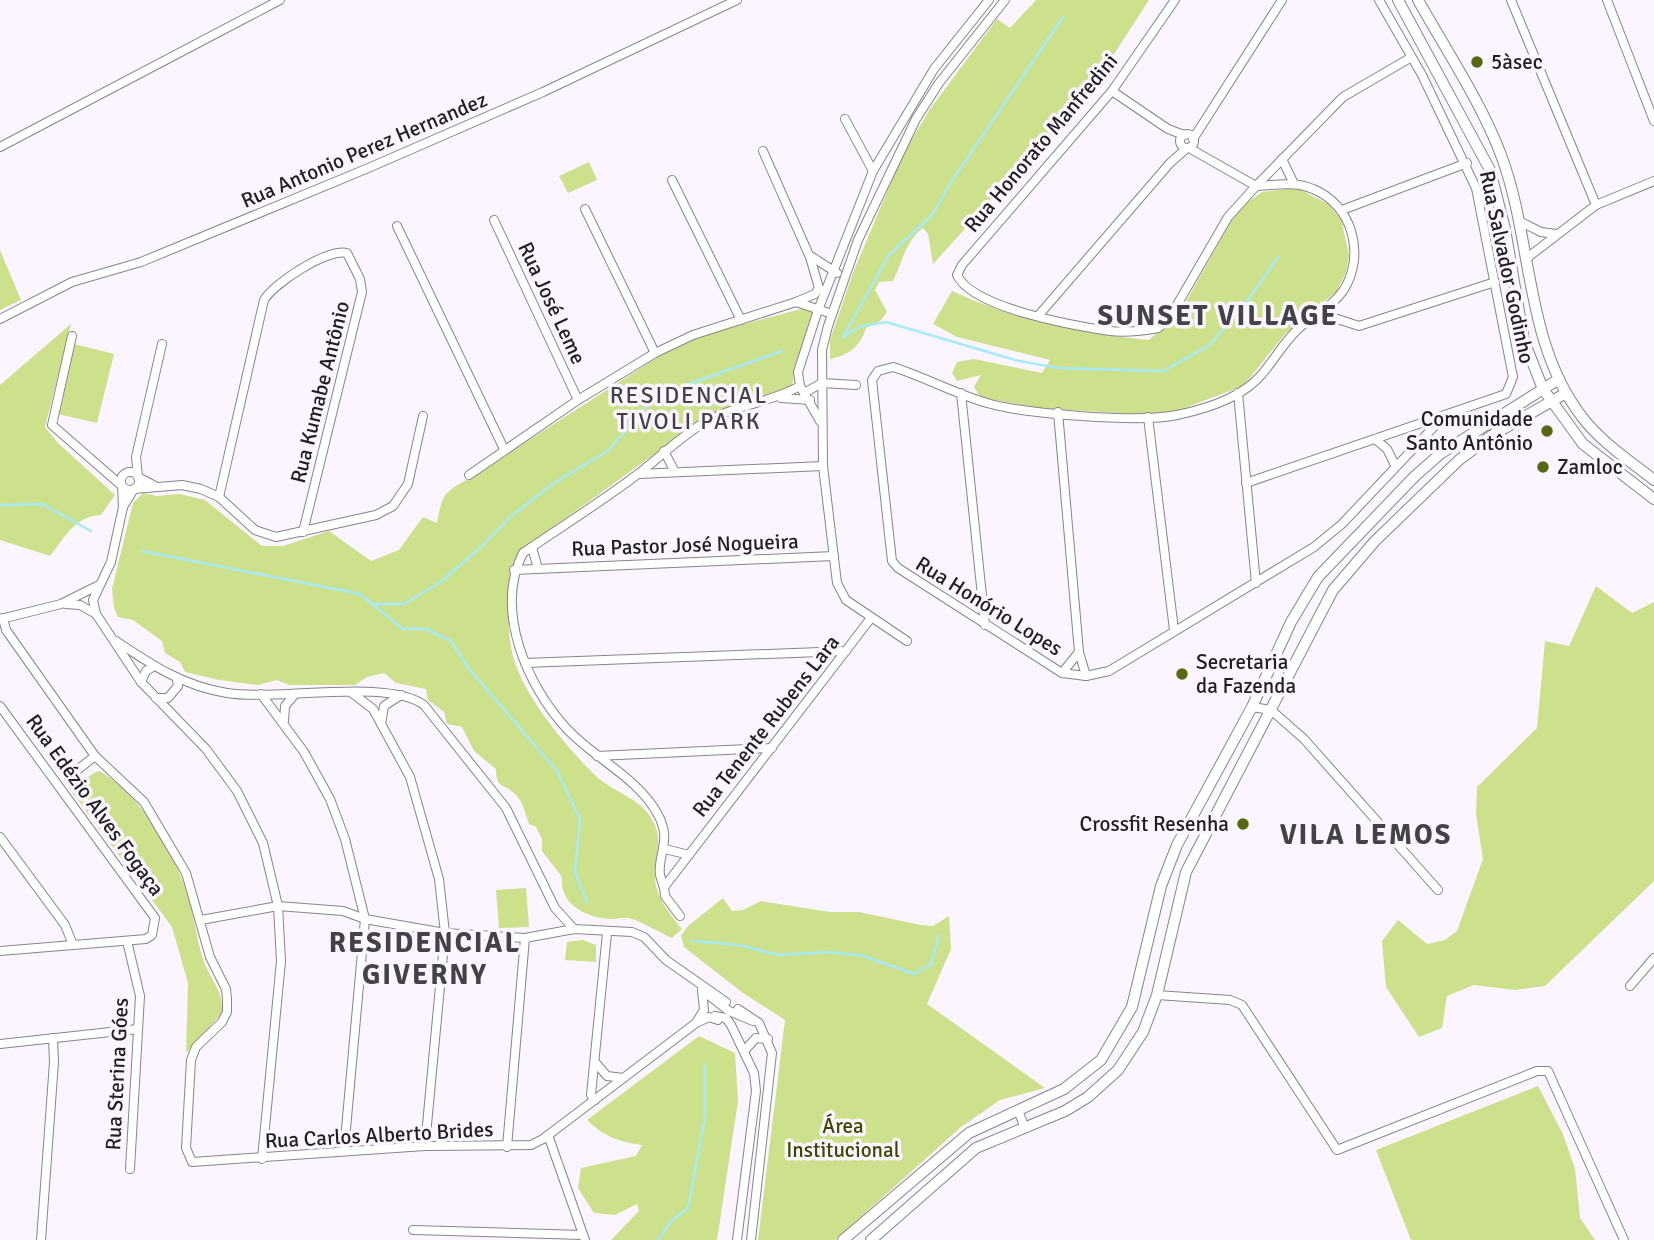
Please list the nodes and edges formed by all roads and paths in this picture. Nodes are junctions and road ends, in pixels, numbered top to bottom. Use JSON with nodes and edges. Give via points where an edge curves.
{"nodes":[{"id":1,"x":280,"y":0,"type":"edge"},
{"id":2,"x":737,"y":0,"type":"edge"},
{"id":3,"x":989,"y":0,"type":"edge"},
{"id":4,"x":1005,"y":0,"type":"edge"},
{"id":5,"x":1175,"y":0,"type":"edge"},
{"id":6,"x":1282,"y":0,"type":"edge"},
{"id":7,"x":1380,"y":0,"type":"edge"},
{"id":8,"x":1398,"y":0,"type":"edge"},
{"id":9,"x":1418,"y":0,"type":"edge"},
{"id":10,"x":1511,"y":0,"type":"edge"},
{"id":11,"x":1607,"y":0,"type":"edge"},
{"id":12,"x":1410,"y":58,"type":"junction"},
{"id":13,"x":1112,"y":90,"type":"junction"},
{"id":14,"x":845,"y":119,"type":"dead end"},
{"id":15,"x":1654,"y":121,"type":"edge"},
{"id":16,"x":1187,"y":142,"type":"junction"},
{"id":17,"x":0,"y":147,"type":"edge"},
{"id":18,"x":763,"y":151,"type":"dead end"},
{"id":19,"x":1282,"y":159,"type":"junction"},
{"id":20,"x":1467,"y":163,"type":"junction"},
{"id":21,"x":873,"y":171,"type":"junction"},
{"id":22,"x":672,"y":180,"type":"dead end"},
{"id":23,"x":1654,"y":181,"type":"edge"},
{"id":24,"x":1294,"y":184,"type":"junction"},
{"id":25,"x":1256,"y":186,"type":"junction"},
{"id":26,"x":1596,"y":205,"type":"junction"},
{"id":27,"x":585,"y":209,"type":"dead end"},
{"id":28,"x":1342,"y":210,"type":"junction"},
{"id":29,"x":494,"y":220,"type":"dead end"},
{"id":30,"x":1519,"y":221,"type":"junction"},
{"id":31,"x":397,"y":226,"type":"dead end"},
{"id":32,"x":1556,"y":233,"type":"junction"},
{"id":33,"x":809,"y":255,"type":"junction"},
{"id":34,"x":1527,"y":258,"type":"junction"},
{"id":35,"x":833,"y":270,"type":"junction"},
{"id":36,"x":844,"y":278,"type":"junction"},
{"id":37,"x":1495,"y":282,"type":"junction"},
{"id":38,"x":796,"y":302,"type":"junction"},
{"id":39,"x":817,"y":310,"type":"junction"},
{"id":40,"x":1319,"y":313,"type":"junction"},
{"id":41,"x":832,"y":314,"type":"junction"},
{"id":42,"x":1038,"y":316,"type":"junction"},
{"id":43,"x":0,"y":319,"type":"edge"},
{"id":44,"x":741,"y":320,"type":"junction"},
{"id":45,"x":72,"y":336,"type":"dead end"},
{"id":46,"x":162,"y":344,"type":"dead end"},
{"id":47,"x":655,"y":353,"type":"junction"},
{"id":48,"x":1530,"y":362,"type":"junction"},
{"id":49,"x":1559,"y":379,"type":"junction"},
{"id":50,"x":821,"y":383,"type":"junction"},
{"id":51,"x":856,"y":385,"type":"dead end"},
{"id":52,"x":1543,"y":389,"type":"junction"},
{"id":53,"x":805,"y":393,"type":"junction"},
{"id":54,"x":961,"y":393,"type":"junction"},
{"id":55,"x":1237,"y":393,"type":"junction"},
{"id":56,"x":1566,"y":393,"type":"junction"},
{"id":57,"x":778,"y":398,"type":"junction"},
{"id":58,"x":578,"y":400,"type":"junction"},
{"id":59,"x":1520,"y":403,"type":"junction"},
{"id":60,"x":1550,"y":403,"type":"junction"},
{"id":61,"x":1058,"y":412,"type":"junction"},
{"id":62,"x":1445,"y":415,"type":"junction"},
{"id":63,"x":423,"y":416,"type":"dead end"},
{"id":64,"x":1148,"y":417,"type":"junction"},
{"id":65,"x":822,"y":425,"type":"junction"},
{"id":66,"x":1375,"y":439,"type":"junction"},
{"id":67,"x":504,"y":449,"type":"junction"},
{"id":68,"x":664,"y":451,"type":"junction"},
{"id":69,"x":136,"y":457,"type":"junction"},
{"id":70,"x":1395,"y":465,"type":"junction"},
{"id":71,"x":823,"y":466,"type":"junction"},
{"id":72,"x":104,"y":471,"type":"junction"},
{"id":73,"x":675,"y":472,"type":"junction"},
{"id":74,"x":125,"y":473,"type":"junction"},
{"id":75,"x":638,"y":474,"type":"junction"},
{"id":76,"x":470,"y":475,"type":"dead end"},
{"id":77,"x":138,"y":477,"type":"junction"},
{"id":78,"x":1654,"y":480,"type":"edge"},
{"id":79,"x":1246,"y":483,"type":"junction"},
{"id":80,"x":122,"y":486,"type":"junction"},
{"id":81,"x":157,"y":486,"type":"junction"},
{"id":82,"x":134,"y":489,"type":"junction"},
{"id":83,"x":219,"y":497,"type":"junction"},
{"id":84,"x":1654,"y":499,"type":"edge"},
{"id":85,"x":310,"y":504,"type":"junction"},
{"id":86,"x":124,"y":507,"type":"junction"},
{"id":87,"x":328,"y":524,"type":"junction"},
{"id":88,"x":303,"y":532,"type":"junction"},
{"id":89,"x":532,"y":547,"type":"junction"},
{"id":90,"x":834,"y":556,"type":"junction"},
{"id":91,"x":538,"y":569,"type":"junction"},
{"id":92,"x":514,"y":570,"type":"junction"},
{"id":93,"x":102,"y":581,"type":"junction"},
{"id":94,"x":1256,"y":583,"type":"junction"},
{"id":95,"x":85,"y":594,"type":"junction"},
{"id":96,"x":93,"y":600,"type":"junction"},
{"id":97,"x":61,"y":604,"type":"junction"},
{"id":98,"x":96,"y":614,"type":"junction"},
{"id":99,"x":872,"y":618,"type":"junction"},
{"id":100,"x":2,"y":619,"type":"edge"},
{"id":101,"x":985,"y":625,"type":"junction"},
{"id":102,"x":1174,"y":630,"type":"junction"},
{"id":103,"x":113,"y":639,"type":"junction"},
{"id":104,"x":907,"y":641,"type":"dead end"},
{"id":105,"x":846,"y":651,"type":"junction"},
{"id":106,"x":1079,"y":652,"type":"junction"},
{"id":107,"x":526,"y":663,"type":"junction"},
{"id":108,"x":154,"y":666,"type":"junction"},
{"id":109,"x":1062,"y":673,"type":"junction"},
{"id":110,"x":1086,"y":676,"type":"junction"},
{"id":111,"x":177,"y":680,"type":"junction"},
{"id":112,"x":141,"y":682,"type":"junction"},
{"id":113,"x":352,"y":693,"type":"junction"},
{"id":114,"x":261,"y":694,"type":"junction"},
{"id":115,"x":295,"y":694,"type":"junction"},
{"id":116,"x":401,"y":695,"type":"junction"},
{"id":117,"x":153,"y":697,"type":"junction"},
{"id":118,"x":0,"y":706,"type":"edge"},
{"id":119,"x":1252,"y":707,"type":"junction"},
{"id":120,"x":1271,"y":710,"type":"junction"},
{"id":121,"x":285,"y":724,"type":"junction"},
{"id":122,"x":382,"y":724,"type":"junction"},
{"id":123,"x":772,"y":748,"type":"junction"},
{"id":124,"x":95,"y":756,"type":"junction"},
{"id":125,"x":597,"y":756,"type":"junction"},
{"id":126,"x":71,"y":775,"type":"dead end"},
{"id":127,"x":0,"y":837,"type":"edge"},
{"id":128,"x":665,"y":849,"type":"junction"},
{"id":129,"x":689,"y":855,"type":"junction"},
{"id":130,"x":665,"y":886,"type":"junction"},
{"id":131,"x":1438,"y":891,"type":"dead end"},
{"id":132,"x":278,"y":906,"type":"junction"},
{"id":133,"x":680,"y":916,"type":"dead end"},
{"id":134,"x":365,"y":919,"type":"junction"},
{"id":135,"x":201,"y":920,"type":"junction"},
{"id":136,"x":574,"y":929,"type":"junction"},
{"id":137,"x":445,"y":933,"type":"junction"},
{"id":138,"x":607,"y":933,"type":"junction"},
{"id":139,"x":526,"y":938,"type":"junction"},
{"id":140,"x":127,"y":941,"type":"junction"},
{"id":141,"x":72,"y":945,"type":"junction"},
{"id":142,"x":0,"y":951,"type":"edge"},
{"id":143,"x":1654,"y":958,"type":"edge"},
{"id":144,"x":685,"y":972,"type":"junction"},
{"id":145,"x":1142,"y":972,"type":"junction"},
{"id":146,"x":1163,"y":975,"type":"junction"},
{"id":147,"x":1630,"y":986,"type":"dead end"},
{"id":148,"x":702,"y":989,"type":"junction"},
{"id":149,"x":1157,"y":995,"type":"junction"},
{"id":150,"x":722,"y":999,"type":"dead end"},
{"id":151,"x":738,"y":1009,"type":"dead end"},
{"id":152,"x":706,"y":1020,"type":"junction"},
{"id":153,"x":759,"y":1023,"type":"junction"},
{"id":154,"x":728,"y":1027,"type":"dead end"},
{"id":155,"x":138,"y":1029,"type":"junction"},
{"id":156,"x":735,"y":1034,"type":"junction"},
{"id":157,"x":53,"y":1038,"type":"junction"},
{"id":158,"x":768,"y":1039,"type":"junction"},
{"id":159,"x":0,"y":1044,"type":"edge"},
{"id":160,"x":744,"y":1051,"type":"junction"},
{"id":161,"x":595,"y":1062,"type":"junction"},
{"id":162,"x":623,"y":1078,"type":"junction"},
{"id":163,"x":595,"y":1100,"type":"junction"},
{"id":164,"x":1018,"y":1110,"type":"junction"},
{"id":165,"x":1024,"y":1126,"type":"junction"},
{"id":166,"x":548,"y":1135,"type":"junction"},
{"id":167,"x":425,"y":1146,"type":"junction"},
{"id":168,"x":507,"y":1147,"type":"junction"},
{"id":169,"x":344,"y":1151,"type":"junction"},
{"id":170,"x":262,"y":1158,"type":"junction"},
{"id":171,"x":130,"y":1168,"type":"dead end"},
{"id":172,"x":412,"y":1230,"type":"dead end"},
{"id":173,"x":584,"y":1237,"type":"edge"},
{"id":174,"x":41,"y":1240,"type":"edge"},
{"id":175,"x":737,"y":1240,"type":"edge"},
{"id":176,"x":751,"y":1240,"type":"edge"},
{"id":177,"x":843,"y":1240,"type":"edge"},
{"id":178,"x":871,"y":1240,"type":"edge"},
{"id":179,"x":1623,"y":1240,"type":"edge"}],
"edges":[{"from":1,"to":17,"type":"street"},
{"from":2,"to":43,"type":"street","name":"Rua Antonio Perez Hernandez","via":[[378,164],[166,253],[72,282]]},
{"from":3,"to":21,"type":"street","via":[[934,69]]},
{"from":4,"to":36,"type":"street","via":[[916,119]]},
{"from":5,"to":13,"type":"street","name":"Rua Honorato Manfredini"},
{"from":6,"to":16,"type":"street"},
{"from":7,"to":12,"type":"street","name":"Rua Salvador Godinho"},
{"from":8,"to":48,"type":"main road","via":[[1490,170]]},
{"from":9,"to":30,"type":"main road","via":[[1501,153]]},
{"from":10,"to":26,"type":"street"},
{"from":11,"to":15,"type":"street"},
{"from":12,"to":19,"type":"street","via":[[1343,97]]},
{"from":12,"to":20,"type":"street","name":"Rua Salvador Godinho"},
{"from":13,"to":16,"type":"street"},
{"from":13,"to":42,"type":"street","name":"Rua Honorato Manfredini","via":[[957,275],[970,291]]},
{"from":14,"to":21,"type":"street"},
{"from":16,"to":25,"type":"street"},
{"from":16,"to":42,"type":"street"},
{"from":18,"to":33,"type":"street"},
{"from":19,"to":24,"type":"street"},
{"from":19,"to":25,"type":"street"},
{"from":20,"to":28,"type":"street"},
{"from":20,"to":37,"type":"street","name":"Rua Salvador Godinho"},
{"from":21,"to":35,"type":"street"},
{"from":22,"to":44,"type":"street"},
{"from":23,"to":26,"type":"street"},
{"from":24,"to":25,"type":"street"},
{"from":24,"to":28,"type":"street","via":[[1314,189]]},
{"from":25,"to":42,"type":"street","via":[[1228,217],[1170,317],[1158,328],[1111,331]]},
{"from":26,"to":32,"type":"street"},
{"from":27,"to":47,"type":"street"},
{"from":28,"to":40,"type":"street","via":[[1355,248],[1352,272],[1343,290]]},
{"from":29,"to":58,"type":"street","name":"Rua José Leme"},
{"from":30,"to":32,"type":"street","via":[[1541,232]]},
{"from":30,"to":34,"type":"main road"},
{"from":31,"to":67,"type":"street"},
{"from":32,"to":34,"type":"street"},
{"from":33,"to":35,"type":"street"},
{"from":33,"to":38,"type":"street","via":[[819,288]]},
{"from":34,"to":49,"type":"main road","via":[[1539,323]]},
{"from":35,"to":36,"type":"street"},
{"from":35,"to":39,"type":"street"},
{"from":36,"to":41,"type":"street"},
{"from":37,"to":40,"type":"street","via":[[1359,326]]},
{"from":37,"to":62,"type":"street","name":"Rua Salvador Godinho","via":[[1513,377],[1506,394]]},
{"from":38,"to":39,"type":"street"},
{"from":38,"to":44,"type":"street"},
{"from":39,"to":41,"type":"street"},
{"from":39,"to":53,"type":"street","via":[[798,372]]},
{"from":40,"to":55,"type":"street","via":[[1299,328],[1261,375]]},
{"from":41,"to":50,"type":"street","via":[[822,349]]},
{"from":44,"to":47,"type":"street"},
{"from":45,"to":72,"type":"street","via":[[52,425]]},
{"from":46,"to":69,"type":"street"},
{"from":47,"to":58,"type":"street"},
{"from":48,"to":52,"type":"main road"},
{"from":48,"to":59,"type":"main road","via":[[1530,389]]},
{"from":49,"to":52,"type":"main road"},
{"from":49,"to":56,"type":"main road"},
{"from":50,"to":51,"type":"street"},
{"from":50,"to":53,"type":"street"},
{"from":50,"to":65,"type":"street"},
{"from":52,"to":59,"type":"main road"},
{"from":52,"to":60,"type":"main road"},
{"from":53,"to":57,"type":"street"},
{"from":53,"to":57,"type":"street"},
{"from":53,"to":65,"type":"street"},
{"from":54,"to":61,"type":"street","via":[[1012,409]]},
{"from":54,"to":101,"type":"street"},
{"from":54,"to":101,"type":"street","name":"Rua Honório Lopes","via":[[893,367],[878,371],[872,380],[892,561]]},
{"from":55,"to":64,"type":"street","via":[[1176,415]]},
{"from":55,"to":79,"type":"street"},
{"from":56,"to":60,"type":"main road"},
{"from":56,"to":78,"type":"main road","via":[[1601,438]]},
{"from":57,"to":68,"type":"street","via":[[743,405],[706,421]]},
{"from":58,"to":67,"type":"street"},
{"from":59,"to":119,"type":"main road","via":[[1440,454],[1318,577],[1291,622]]},
{"from":60,"to":84,"type":"main road","via":[[1583,444]]},
{"from":60,"to":120,"type":"main road","via":[[1459,460],[1361,557],[1315,619]]},
{"from":61,"to":64,"type":"street"},
{"from":61,"to":106,"type":"street"},
{"from":62,"to":66,"type":"street"},
{"from":62,"to":70,"type":"street"},
{"from":63,"to":87,"type":"street","via":[[408,484],[399,499],[376,515]]},
{"from":64,"to":102,"type":"street"},
{"from":65,"to":71,"type":"street"},
{"from":66,"to":70,"type":"street"},
{"from":66,"to":79,"type":"street"},
{"from":67,"to":76,"type":"street"},
{"from":68,"to":73,"type":"street"},
{"from":68,"to":75,"type":"street"},
{"from":69,"to":74,"type":"street"},
{"from":69,"to":77,"type":"street"},
{"from":70,"to":94,"type":"street","via":[[1342,524]]},
{"from":71,"to":73,"type":"street"},
{"from":71,"to":90,"type":"street"},
{"from":72,"to":74,"type":"street"},
{"from":72,"to":80,"type":"street"},
{"from":73,"to":75,"type":"street"},
{"from":74,"to":77,"type":"street"},
{"from":74,"to":80,"type":"street"},
{"from":75,"to":89,"type":"street"},
{"from":77,"to":81,"type":"street"},
{"from":77,"to":82,"type":"street"},
{"from":79,"to":94,"type":"street"},
{"from":80,"to":82,"type":"street"},
{"from":80,"to":86,"type":"street"},
{"from":81,"to":82,"type":"street"},
{"from":81,"to":83,"type":"street","via":[[182,485]]},
{"from":82,"to":86,"type":"street"},
{"from":83,"to":85,"type":"street","name":"Rua Kumabe Antônio","via":[[264,300],[324,255],[342,252],[349,256],[362,292]]},
{"from":83,"to":88,"type":"street","via":[[265,535]]},
{"from":85,"to":87,"type":"street","name":"Rua Kumabe Antônio","via":[[315,517]]},
{"from":85,"to":88,"type":"street","name":"Rua Kumabe Antônio"},
{"from":86,"to":93,"type":"street"},
{"from":87,"to":88,"type":"street"},
{"from":89,"to":91,"type":"street"},
{"from":89,"to":92,"type":"street"},
{"from":90,"to":91,"type":"street","name":"Rua Pastor José Nogueira"},
{"from":90,"to":99,"type":"street","via":[[837,583],[846,600]]},
{"from":91,"to":92,"type":"street","name":"Rua Pastor José Nogueira"},
{"from":92,"to":107,"type":"street","via":[[514,631]]},
{"from":93,"to":95,"type":"street"},
{"from":93,"to":96,"type":"street"},
{"from":94,"to":102,"type":"street"},
{"from":95,"to":96,"type":"street","via":[[91,594]]},
{"from":95,"to":97,"type":"street"},
{"from":96,"to":98,"type":"street"},
{"from":97,"to":98,"type":"street","via":[[80,605]]},
{"from":97,"to":100,"type":"street"},
{"from":98,"to":103,"type":"street"},
{"from":99,"to":104,"type":"street"},
{"from":99,"to":105,"type":"street","name":"Rua Tenente Rubens Lara"},
{"from":100,"to":124,"type":"street"},
{"from":101,"to":109,"type":"street","name":"Rua Honório Lopes"},
{"from":102,"to":110,"type":"street","via":[[1109,671]]},
{"from":103,"to":108,"type":"street"},
{"from":103,"to":112,"type":"street"},
{"from":105,"to":107,"type":"street"},
{"from":105,"to":123,"type":"street","name":"Rua Tenente Rubens Lara"},
{"from":106,"to":109,"type":"street"},
{"from":106,"to":110,"type":"street"},
{"from":107,"to":125,"type":"street","via":[[546,703]]},
{"from":108,"to":111,"type":"street"},
{"from":108,"to":112,"type":"street"},
{"from":109,"to":110,"type":"street","name":"Rua Honório Lopes"},
{"from":111,"to":114,"type":"street","via":[[230,694]]},
{"from":111,"to":117,"type":"street","via":[[176,691],[168,698]]},
{"from":112,"to":117,"type":"street"},
{"from":113,"to":115,"type":"street"},
{"from":113,"to":116,"type":"street"},
{"from":113,"to":122,"type":"street","via":[[368,702]]},
{"from":114,"to":115,"type":"street"},
{"from":114,"to":121,"type":"street"},
{"from":115,"to":121,"type":"street","via":[[285,706]]},
{"from":116,"to":122,"type":"street","via":[[384,706]]},
{"from":116,"to":136,"type":"street","via":[[424,705],[506,808],[555,908]]},
{"from":117,"to":132,"type":"street","via":[[206,749],[237,791],[263,843]]},
{"from":118,"to":140,"type":"street","name":"Rua Edézio Alves Fogaça","via":[[155,918],[152,935]]},
{"from":119,"to":120,"type":"street"},
{"from":119,"to":145,"type":"main road","via":[[1177,845],[1161,887]]},
{"from":120,"to":131,"type":"street","via":[[1327,764]]},
{"from":120,"to":146,"type":"main road","via":[[1186,872]]},
{"from":121,"to":134,"type":"street","via":[[330,799]]},
{"from":122,"to":137,"type":"street","via":[[410,777],[424,821],[439,879]]},
{"from":123,"to":125,"type":"street"},
{"from":123,"to":129,"type":"street","name":"Rua Tenente Rubens Lara"},
{"from":124,"to":126,"type":"street"},
{"from":124,"to":135,"type":"street","via":[[154,816],[186,873]]},
{"from":125,"to":128,"type":"street","via":[[645,796],[658,814]]},
{"from":127,"to":141,"type":"street","via":[[65,925]]},
{"from":128,"to":129,"type":"street"},
{"from":128,"to":130,"type":"street","via":[[660,875]]},
{"from":129,"to":130,"type":"street","name":"Rua Tenente Rubens Lara"},
{"from":130,"to":133,"type":"street","via":[[665,896]]},
{"from":132,"to":134,"type":"street","via":[[342,911]]},
{"from":132,"to":135,"type":"street"},
{"from":132,"to":170,"type":"street","via":[[281,961]]},
{"from":134,"to":137,"type":"street"},
{"from":134,"to":169,"type":"street"},
{"from":135,"to":170,"type":"street","name":"Rua Carlos Alberto Brides","via":[[210,957],[226,989],[227,1012],[196,1047],[191,1060],[186,1148],[192,1162]]},
{"from":136,"to":138,"type":"street"},
{"from":136,"to":139,"type":"street"},
{"from":137,"to":139,"type":"street"},
{"from":137,"to":167,"type":"street"},
{"from":138,"to":144,"type":"street","via":[[632,932],[644,937]]},
{"from":138,"to":161,"type":"street"},
{"from":139,"to":168,"type":"street"},
{"from":140,"to":141,"type":"street"},
{"from":140,"to":155,"type":"street","name":"Rua Sterina Góes","via":[[140,996]]},
{"from":141,"to":142,"type":"street"},
{"from":143,"to":147,"type":"street"},
{"from":144,"to":148,"type":"street"},
{"from":144,"to":150,"type":"street"},
{"from":145,"to":146,"type":"main road"},
{"from":145,"to":164,"type":"main road","via":[[1132,1007],[1101,1060],[1065,1089]]},
{"from":146,"to":149,"type":"main road"},
{"from":148,"to":152,"type":"street"},
{"from":148,"to":153,"type":"street","via":[[729,1011]]},
{"from":149,"to":165,"type":"main road","via":[[1143,1032],[1118,1070],[1077,1104]]},
{"from":149,"to":179,"type":"street","via":[[1230,1000],[1242,1005],[1337,1150],[1459,1100],[1548,1071]]},
{"from":151,"to":153,"type":"street"},
{"from":152,"to":156,"type":"street","via":[[726,1018]]},
{"from":152,"to":162,"type":"street","name":"Rua Carlos Alberto Brides"},
{"from":153,"to":158,"type":"street"},
{"from":154,"to":156,"type":"street"},
{"from":155,"to":157,"type":"street"},
{"from":155,"to":171,"type":"street","name":"Rua Sterina Góes"},
{"from":156,"to":160,"type":"street"},
{"from":157,"to":159,"type":"street"},
{"from":157,"to":174,"type":"street"},
{"from":158,"to":160,"type":"street","via":[[756,1038]]},
{"from":158,"to":176,"type":"street","via":[[772,1058]]},
{"from":160,"to":175,"type":"street","via":[[756,1091]]},
{"from":161,"to":162,"type":"street","via":[[607,1076]]},
{"from":161,"to":163,"type":"street","via":[[591,1095]]},
{"from":162,"to":163,"type":"street","name":"Rua Carlos Alberto Brides"},
{"from":163,"to":166,"type":"street","name":"Rua Carlos Alberto Brides"},
{"from":164,"to":165,"type":"street"},
{"from":164,"to":177,"type":"main road","via":[[946,1149]]},
{"from":165,"to":178,"type":"main road","via":[[976,1147]]},
{"from":166,"to":168,"type":"street","name":"Rua Carlos Alberto Brides","via":[[531,1145]]},
{"from":166,"to":173,"type":"street"},
{"from":167,"to":168,"type":"street","name":"Rua Carlos Alberto Brides"},
{"from":167,"to":169,"type":"street","name":"Rua Carlos Alberto Brides"},
{"from":169,"to":170,"type":"street","name":"Rua Carlos Alberto Brides"},
{"from":172,"to":173,"type":"street"}]}
